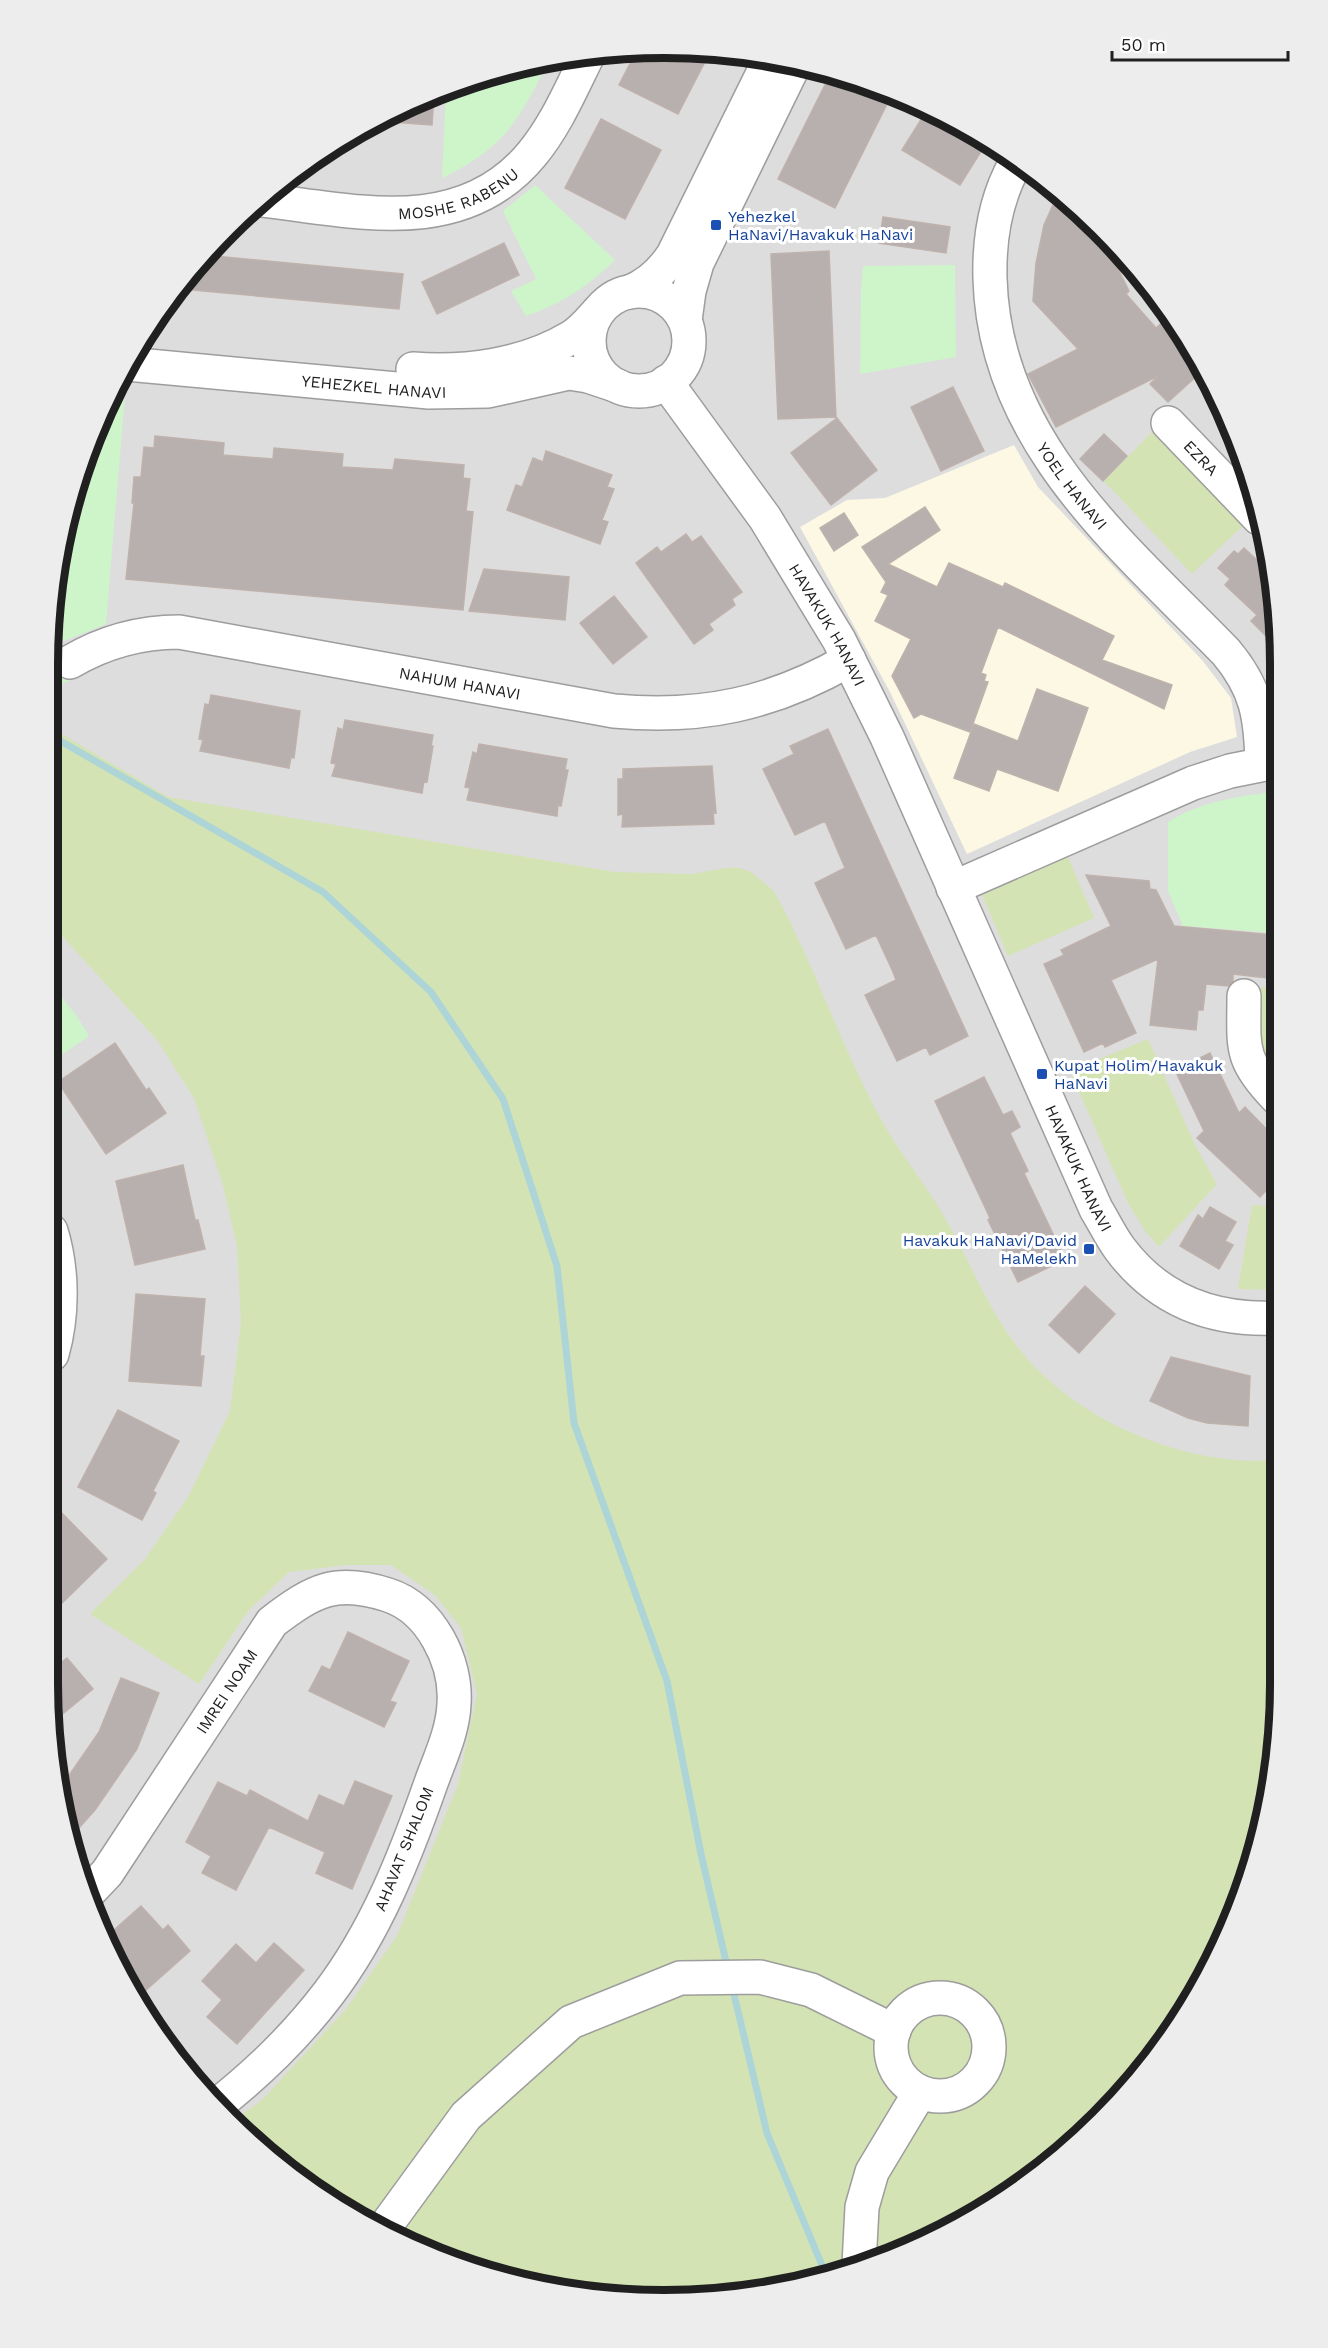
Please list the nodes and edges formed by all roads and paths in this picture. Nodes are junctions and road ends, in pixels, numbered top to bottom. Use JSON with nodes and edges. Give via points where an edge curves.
{"nodes":[{"id":1,"x":583,"y":64,"type":"edge"},
{"id":2,"x":766,"y":68,"type":"edge"},
{"id":3,"x":791,"y":72,"type":"edge"},
{"id":4,"x":1012,"y":169,"type":"edge"},
{"id":5,"x":274,"y":201,"type":"edge"},
{"id":6,"x":630,"y":292,"type":"junction"},
{"id":7,"x":597,"y":313,"type":"junction"},
{"id":8,"x":685,"y":320,"type":"junction"},
{"id":9,"x":151,"y":344,"type":"edge"},
{"id":10,"x":138,"y":365,"type":"edge"},
{"id":11,"x":666,"y":382,"type":"junction"},
{"id":12,"x":618,"y":386,"type":"junction"},
{"id":13,"x":1168,"y":423,"type":"dead end"},
{"id":14,"x":1249,"y":508,"type":"edge"},
{"id":15,"x":849,"y":660,"type":"junction"},
{"id":16,"x":70,"y":662,"type":"dead end"},
{"id":17,"x":1269,"y":763,"type":"edge"},
{"id":18,"x":953,"y":888,"type":"junction"},
{"id":19,"x":1244,"y":996,"type":"dead end"},
{"id":20,"x":1270,"y":1092,"type":"edge"},
{"id":21,"x":58,"y":1266,"type":"edge"},
{"id":22,"x":58,"y":1317,"type":"edge"},
{"id":23,"x":1270,"y":1318,"type":"edge"},
{"id":24,"x":420,"y":1615,"type":"joint"},
{"id":25,"x":94,"y":1887,"type":"edge"},
{"id":26,"x":894,"y":2031,"type":"junction"},
{"id":27,"x":920,"y":2092,"type":"junction"},
{"id":28,"x":224,"y":2099,"type":"edge"},
{"id":29,"x":388,"y":2223,"type":"edge"},
{"id":30,"x":859,"y":2257,"type":"edge"}],
"edges":[{"from":1,"to":5,"type":"street","name":"MOSHE RABENU","via":[[559,114],[531,156],[479,197],[440,211],[396,214]]},
{"from":2,"to":6,"type":"street","via":[[673,255],[652,280]]},
{"from":3,"to":8,"type":"street","via":[[697,263]]},
{"from":4,"to":17,"type":"street","name":"YOEL HANAVI","via":[[995,215],[990,256],[991,300],[999,345],[1014,392],[1036,438],[1066,482],[1243,673],[1254,695]]},
{"from":6,"to":7,"type":"street","via":[[608,301]]},
{"from":6,"to":8,"type":"street","via":[[659,295],[672,303]]},
{"from":7,"to":9,"type":"street","name":"YEHEZKEL HANAVI","via":[[575,335],[553,347],[492,365],[449,370]]},
{"from":7,"to":12,"type":"street","via":[[590,335],[592,358],[605,377]]},
{"from":8,"to":11,"type":"street","via":[[687,353],[681,367]]},
{"from":10,"to":12,"type":"street","name":"YEHEZKEL HANAVI","via":[[429,392],[488,391],[562,374],[588,376]]},
{"from":11,"to":12,"type":"street","via":[[639,391]]},
{"from":11,"to":15,"type":"street","name":"HAVAKUK HANAVI","via":[[765,518]]},
{"from":13,"to":14,"type":"street","name":"EZRA"},
{"from":15,"to":16,"type":"street","name":"NAHUM HANAVI","via":[[800,686],[752,702],[659,714],[614,711],[179,632],[129,637]]},
{"from":15,"to":18,"type":"street","name":"HAVAKUK HANAVI"},
{"from":17,"to":18,"type":"street","via":[[1193,783]]},
{"from":18,"to":23,"type":"street","name":"HAVAKUK HANAVI","via":[[1096,1209],[1119,1248],[1147,1278],[1179,1300],[1212,1314],[1248,1320]]},
{"from":19,"to":20,"type":"street","via":[[1244,1048],[1260,1081]]},
{"from":21,"to":22,"type":"street"},
{"from":24,"to":25,"type":"street","name":"IMREI NOAM","via":[[394,1597],[365,1588],[334,1588],[302,1599],[272,1622],[107,1873]]},
{"from":24,"to":28,"type":"street","name":"AHAVAT SHALOM","via":[[440,1640],[452,1671],[454,1705],[446,1742],[410,1843],[389,1893],[329,1993],[287,2042]]},
{"from":26,"to":27,"type":"street","via":[[893,2062],[900,2077]]},
{"from":26,"to":27,"type":"street","via":[[901,2016],[929,1999],[960,2002],[984,2024],[989,2056],[972,2085],[942,2097]]},
{"from":26,"to":29,"type":"street","via":[[811,1990],[760,1977],[680,1978],[571,2022],[466,2116]]},
{"from":27,"to":30,"type":"street","via":[[872,2172],[862,2207]]}]}
